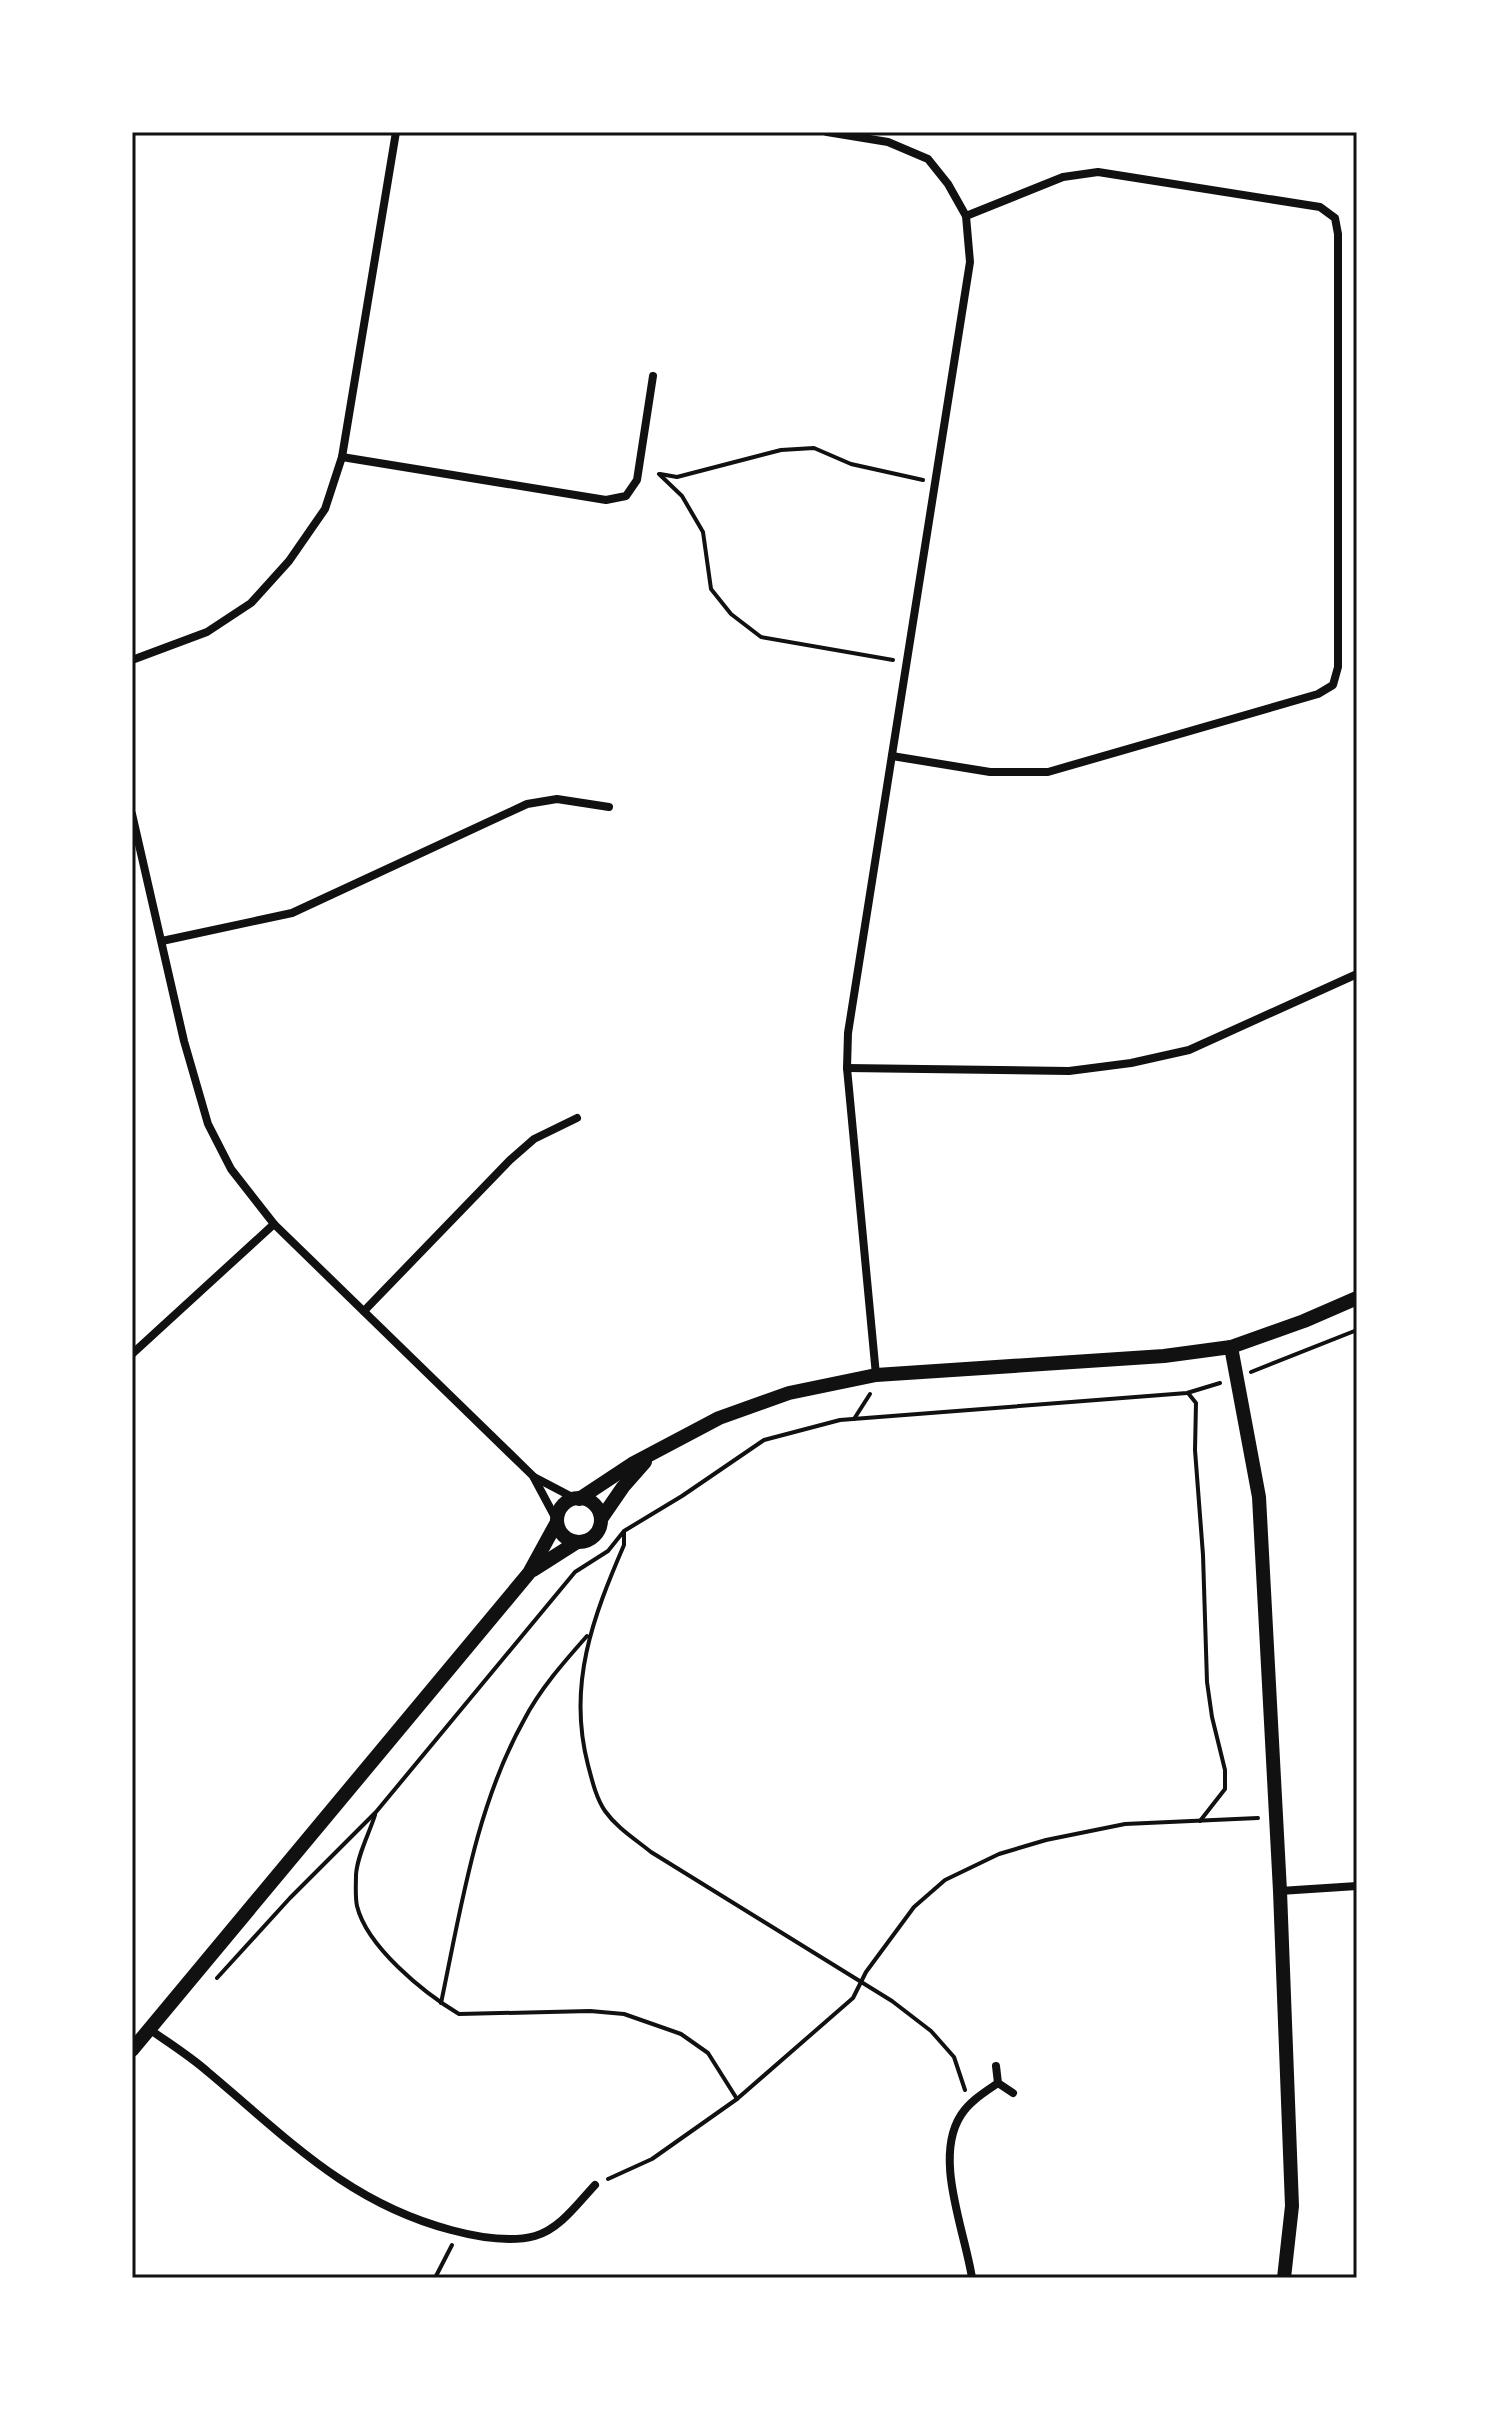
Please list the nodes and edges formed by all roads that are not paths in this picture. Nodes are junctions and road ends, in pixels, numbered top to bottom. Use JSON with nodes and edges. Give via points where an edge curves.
{"nodes":[{"id":1,"x":396,"y":132,"type":"edge"},
{"id":2,"x":827,"y":132,"type":"edge"},
{"id":3,"x":966,"y":216,"type":"junction"},
{"id":4,"x":653,"y":376,"type":"dead end"},
{"id":5,"x":342,"y":457,"type":"junction"},
{"id":6,"x":132,"y":660,"type":"edge"},
{"id":7,"x":892,"y":756,"type":"junction"},
{"id":8,"x":609,"y":807,"type":"dead end"},
{"id":9,"x":132,"y":814,"type":"edge"},
{"id":10,"x":162,"y":941,"type":"junction"},
{"id":11,"x":1357,"y":974,"type":"edge"},
{"id":12,"x":847,"y":1068,"type":"junction"},
{"id":13,"x":577,"y":1118,"type":"dead end"},
{"id":14,"x":274,"y":1224,"type":"junction"},
{"id":15,"x":1357,"y":1298,"type":"edge"},
{"id":16,"x":364,"y":1311,"type":"junction"},
{"id":17,"x":1231,"y":1347,"type":"junction"},
{"id":18,"x":132,"y":1354,"type":"edge"},
{"id":19,"x":876,"y":1375,"type":"junction"},
{"id":20,"x":654,"y":1453,"type":"junction"},
{"id":21,"x":533,"y":1476,"type":"junction"},
{"id":22,"x":578,"y":1499,"type":"junction"},
{"id":23,"x":601,"y":1519,"type":"junction"},
{"id":24,"x":557,"y":1520,"type":"junction"},
{"id":25,"x":577,"y":1542,"type":"junction"},
{"id":26,"x":529,"y":1573,"type":"junction"},
{"id":27,"x":1357,"y":1886,"type":"edge"},
{"id":28,"x":1280,"y":1891,"type":"junction"},
{"id":29,"x":149,"y":2029,"type":"junction"},
{"id":30,"x":132,"y":2050,"type":"edge"},
{"id":31,"x":996,"y":2066,"type":"dead end"},
{"id":32,"x":998,"y":2083,"type":"junction"},
{"id":33,"x":1013,"y":2093,"type":"dead end"},
{"id":34,"x":595,"y":2185,"type":"road end"},
{"id":35,"x":972,"y":2278,"type":"edge"},
{"id":36,"x":1284,"y":2278,"type":"edge"}],
"edges":[{"from":1,"to":5,"type":"street"},
{"from":2,"to":3,"type":"street","via":[[888,142],[928,159]]},
{"from":3,"to":7,"type":"street","via":[[970,262]]},
{"from":3,"to":7,"type":"street","via":[[1063,177],[1098,172],[1320,207],[1335,218],[1338,667],[1333,685],[1318,694],[1048,772],[990,772]]},
{"from":4,"to":5,"type":"street","via":[[637,480],[626,496],[606,500]]},
{"from":5,"to":6,"type":"street","via":[[325,509],[251,603],[207,632]]},
{"from":7,"to":12,"type":"street","via":[[848,1033]]},
{"from":8,"to":10,"type":"street","via":[[557,799],[527,804],[292,913]]},
{"from":9,"to":10,"type":"street"},
{"from":10,"to":14,"type":"street","via":[[208,1124],[231,1169]]},
{"from":11,"to":12,"type":"street","via":[[1189,1050],[1131,1063],[1069,1071]]},
{"from":12,"to":19,"type":"street"},
{"from":13,"to":16,"type":"street","via":[[534,1139],[510,1160]]},
{"from":14,"to":16,"type":"street"},
{"from":14,"to":18,"type":"street"},
{"from":15,"to":17,"type":"street"},
{"from":16,"to":21,"type":"street"},
{"from":17,"to":19,"type":"street"},
{"from":17,"to":28,"type":"street","via":[[1259,1497]]},
{"from":19,"to":20,"type":"street","via":[[789,1393],[719,1418]]},
{"from":20,"to":22,"type":"street"},
{"from":20,"to":23,"type":"street"},
{"from":21,"to":22,"type":"street"},
{"from":21,"to":24,"type":"street"},
{"from":22,"to":23,"type":"street","via":[[595,1506]]},
{"from":22,"to":24,"type":"street","via":[[562,1505]]},
{"from":23,"to":25,"type":"street","via":[[593,1537]]},
{"from":24,"to":25,"type":"street","via":[[560,1533]]},
{"from":24,"to":26,"type":"street"},
{"from":25,"to":26,"type":"street"},
{"from":26,"to":29,"type":"street"},
{"from":27,"to":28,"type":"street"},
{"from":28,"to":36,"type":"street","via":[[1292,2206]]},
{"from":29,"to":30,"type":"street"},
{"from":29,"to":34,"type":"street","via":[[317,2165],[394,2212],[458,2232],[503,2239],[535,2236],[555,2226]]},
{"from":31,"to":32,"type":"street"},
{"from":32,"to":33,"type":"street"},
{"from":32,"to":35,"type":"street","via":[[970,2104],[952,2132],[951,2180]]}]}
